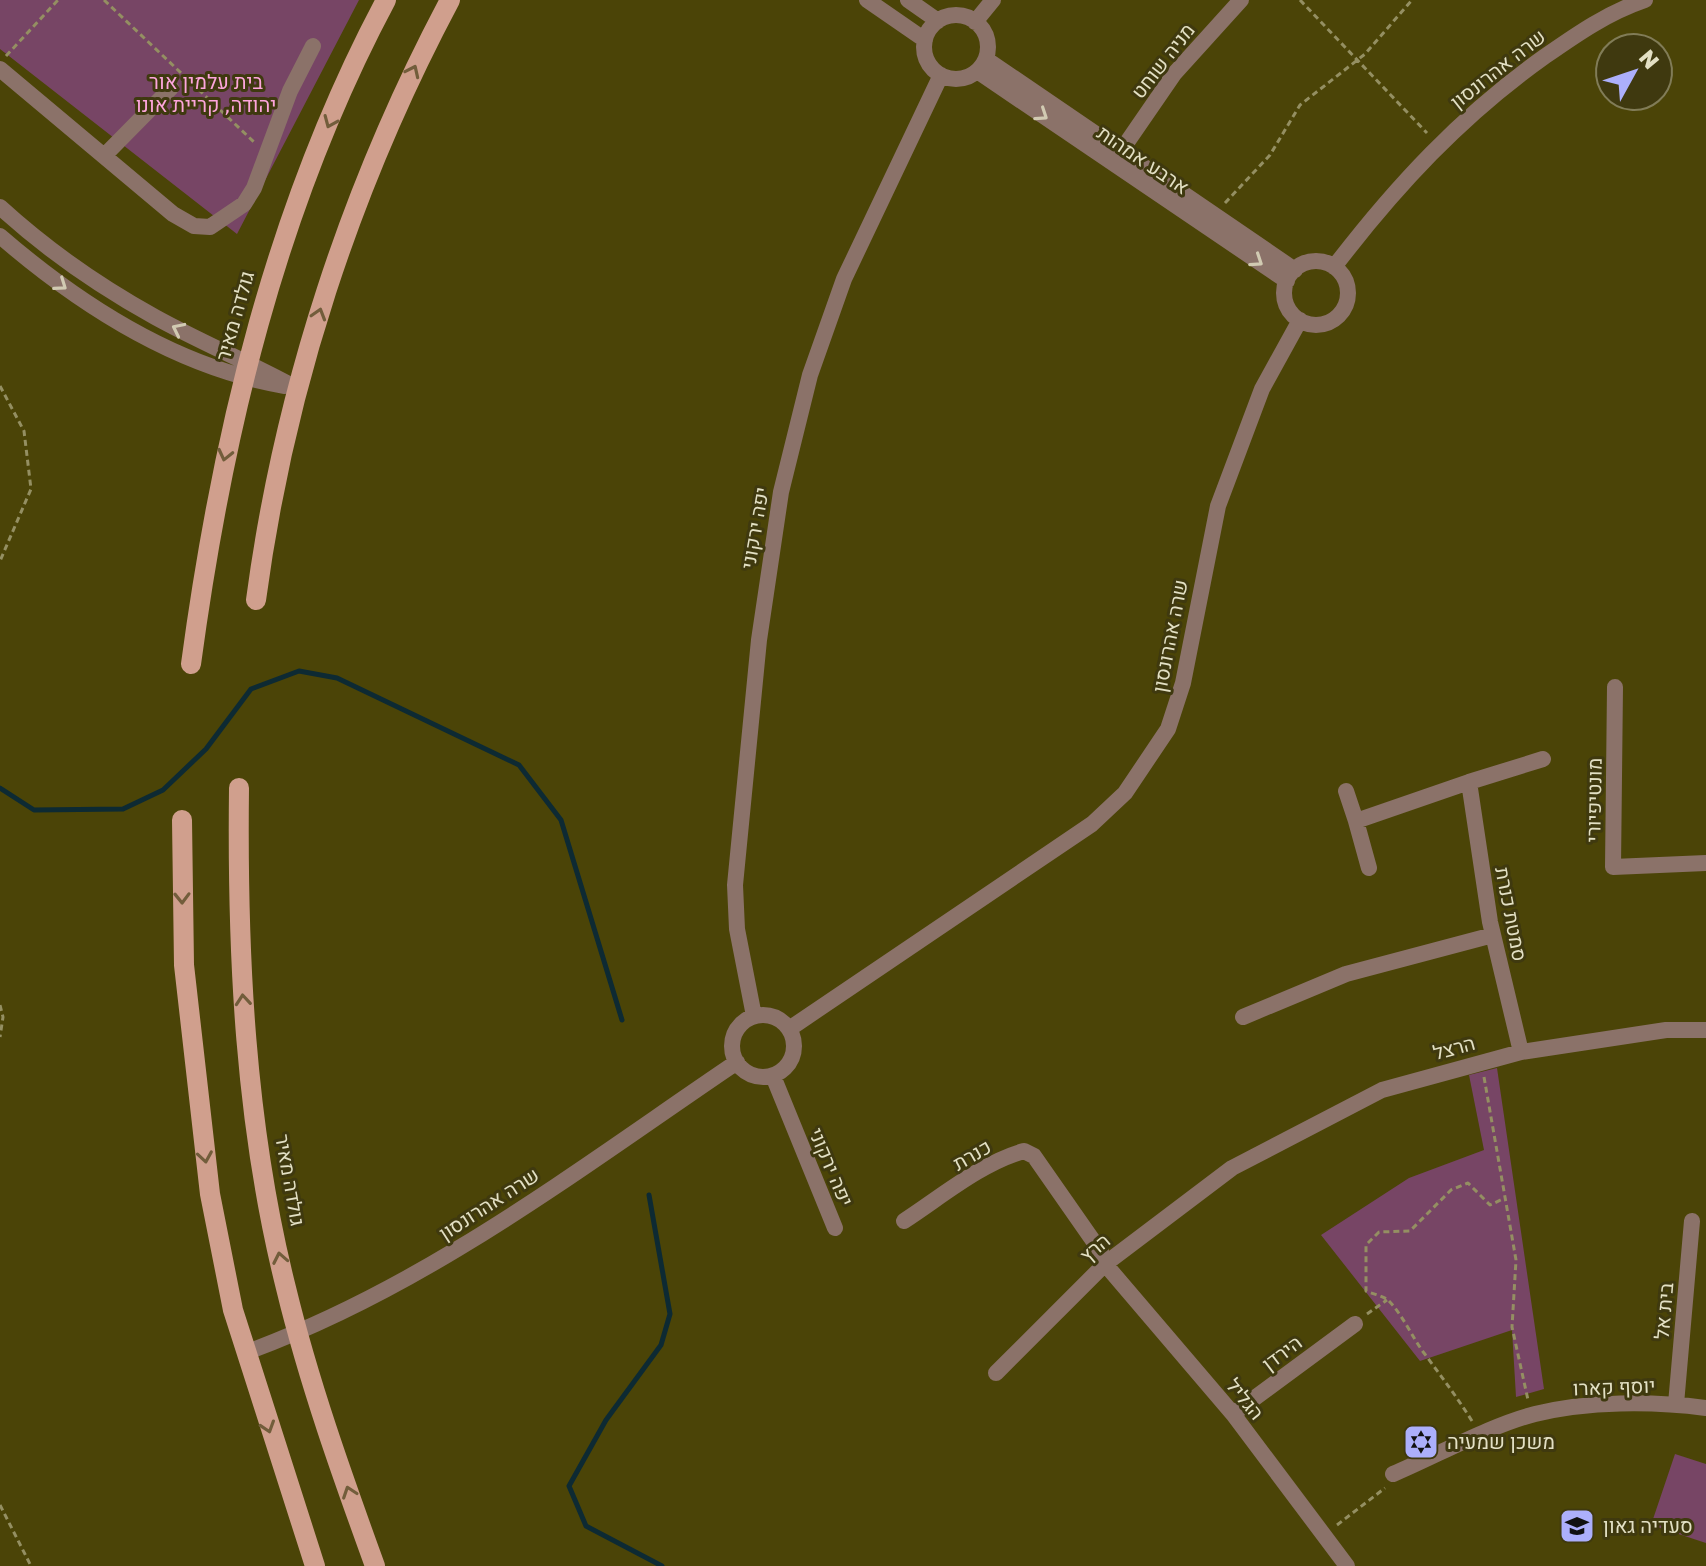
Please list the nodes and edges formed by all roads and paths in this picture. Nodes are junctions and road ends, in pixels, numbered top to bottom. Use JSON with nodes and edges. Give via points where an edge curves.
{"nodes":[{"id":1,"x":58,"y":0,"type":"edge"},
{"id":2,"x":104,"y":0,"type":"edge"},
{"id":3,"x":386,"y":0,"type":"edge"},
{"id":4,"x":450,"y":0,"type":"edge"},
{"id":5,"x":867,"y":0,"type":"edge"},
{"id":6,"x":908,"y":0,"type":"edge"},
{"id":7,"x":993,"y":0,"type":"edge"},
{"id":8,"x":1241,"y":0,"type":"edge"},
{"id":9,"x":1300,"y":0,"type":"edge"},
{"id":10,"x":1412,"y":0,"type":"edge"},
{"id":11,"x":1645,"y":0,"type":"edge"},
{"id":12,"x":938,"y":21,"type":"junction"},
{"id":13,"x":975,"y":22,"type":"junction"},
{"id":14,"x":925,"y":40,"type":"junction"},
{"id":15,"x":313,"y":46,"type":"dead end"},
{"id":16,"x":1357,"y":60,"type":"junction"},
{"id":17,"x":0,"y":62,"type":"edge"},
{"id":18,"x":981,"y":65,"type":"junction"},
{"id":19,"x":0,"y":69,"type":"edge"},
{"id":20,"x":941,"y":75,"type":"junction"},
{"id":21,"x":171,"y":88,"type":"dead end"},
{"id":22,"x":1438,"y":145,"type":"junction"},
{"id":23,"x":1121,"y":151,"type":"junction"},
{"id":24,"x":266,"y":153,"type":"junction"},
{"id":25,"x":104,"y":156,"type":"junction"},
{"id":26,"x":0,"y":207,"type":"edge"},
{"id":27,"x":1214,"y":214,"type":"junction"},
{"id":28,"x":0,"y":236,"type":"edge"},
{"id":29,"x":1334,"y":267,"type":"junction"},
{"id":30,"x":1291,"y":275,"type":"junction"},
{"id":31,"x":1300,"y":320,"type":"junction"},
{"id":32,"x":245,"y":370,"type":"junction"},
{"id":33,"x":0,"y":386,"type":"edge"},
{"id":34,"x":298,"y":389,"type":"junction"},
{"id":35,"x":0,"y":561,"type":"edge"},
{"id":36,"x":256,"y":600,"type":"dead end"},
{"id":37,"x":191,"y":664,"type":"dead end"},
{"id":38,"x":1615,"y":687,"type":"dead end"},
{"id":39,"x":1543,"y":759,"type":"dead end"},
{"id":40,"x":1469,"y":782,"type":"junction"},
{"id":41,"x":239,"y":788,"type":"dead end"},
{"id":42,"x":1346,"y":791,"type":"dead end"},
{"id":43,"x":182,"y":820,"type":"dead end"},
{"id":44,"x":1356,"y":821,"type":"junction"},
{"id":45,"x":1706,"y":863,"type":"edge"},
{"id":46,"x":1369,"y":868,"type":"dead end"},
{"id":47,"x":1493,"y":935,"type":"junction"},
{"id":48,"x":0,"y":1005,"type":"edge"},
{"id":49,"x":754,"y":1016,"type":"junction"},
{"id":50,"x":1243,"y":1017,"type":"dead end"},
{"id":51,"x":789,"y":1029,"type":"junction"},
{"id":52,"x":1706,"y":1030,"type":"edge"},
{"id":53,"x":0,"y":1037,"type":"edge"},
{"id":54,"x":1521,"y":1052,"type":"junction"},
{"id":55,"x":1482,"y":1061,"type":"junction"},
{"id":56,"x":737,"y":1062,"type":"junction"},
{"id":57,"x":773,"y":1076,"type":"junction"},
{"id":58,"x":1232,"y":1168,"type":"joint"},
{"id":59,"x":1505,"y":1198,"type":"junction"},
{"id":60,"x":904,"y":1221,"type":"dead end"},
{"id":61,"x":1692,"y":1221,"type":"dead end"},
{"id":62,"x":835,"y":1228,"type":"dead end"},
{"id":63,"x":1105,"y":1264,"type":"junction"},
{"id":64,"x":1388,"y":1300,"type":"junction"},
{"id":65,"x":1355,"y":1324,"type":"joint"},
{"id":66,"x":299,"y":1333,"type":"junction"},
{"id":67,"x":247,"y":1352,"type":"junction"},
{"id":68,"x":996,"y":1373,"type":"dead end"},
{"id":69,"x":1676,"y":1404,"type":"junction"},
{"id":70,"x":1706,"y":1408,"type":"edge"},
{"id":71,"x":1233,"y":1414,"type":"junction"},
{"id":72,"x":1532,"y":1415,"type":"junction"},
{"id":73,"x":1482,"y":1436,"type":"junction"},
{"id":74,"x":1393,"y":1474,"type":"joint"},
{"id":75,"x":0,"y":1505,"type":"edge"},
{"id":76,"x":1324,"y":1535,"type":"junction"},
{"id":77,"x":31,"y":1566,"type":"edge"},
{"id":78,"x":315,"y":1566,"type":"edge"},
{"id":79,"x":375,"y":1566,"type":"edge"},
{"id":80,"x":1347,"y":1566,"type":"edge"}],
"edges":[{"from":1,"to":17,"type":"path"},
{"from":2,"to":24,"type":"path"},
{"from":3,"to":32,"type":"main road","name":"גולדה מאיר","one_way":true,"via":[[311,167]]},
{"from":34,"to":4,"type":"main road","one_way":true,"via":[[330,277],[363,188]]},
{"from":5,"to":14,"type":"street"},
{"from":6,"to":12,"type":"street"},
{"from":7,"to":13,"type":"street"},
{"from":8,"to":23,"type":"street","name":"מניה שוחט","via":[[1174,74]]},
{"from":9,"to":16,"type":"path"},
{"from":10,"to":16,"type":"path"},
{"from":11,"to":22,"type":"street","name":"שרה אהרונסון","via":[[1580,32],[1510,81]]},
{"from":12,"to":13,"type":"street","via":[[959,15]]},
{"from":12,"to":14,"type":"street"},
{"from":13,"to":18,"type":"street","via":[[987,37]]},
{"from":14,"to":20,"type":"street","via":[[926,56]]},
{"from":15,"to":24,"type":"street"},
{"from":16,"to":22,"type":"path"},
{"from":16,"to":27,"type":"path","via":[[1300,105],[1270,155]]},
{"from":18,"to":20,"type":"street","via":[[953,79]]},
{"from":18,"to":23,"type":"street","name":"ארבע אמהות"},
{"from":18,"to":30,"type":"street","name":"ארבע אמהות","one_way":true},
{"from":19,"to":25,"type":"street"},
{"from":20,"to":49,"type":"street","name":"יפה ירקוני","via":[[844,279],[810,375],[781,492],[759,640],[736,873],[737,929]]},
{"from":21,"to":25,"type":"street"},
{"from":22,"to":29,"type":"street","name":"שרה אהרונסון"},
{"from":23,"to":27,"type":"street","name":"ארבע אמהות"},
{"from":24,"to":25,"type":"street","via":[[244,204],[210,227],[194,226],[173,214]]},
{"from":32,"to":26,"type":"street","one_way":true,"via":[[112,292]]},
{"from":27,"to":30,"type":"street","name":"ארבע אמהות"},
{"from":28,"to":32,"type":"street","one_way":true,"via":[[112,319],[168,348]]},
{"from":29,"to":30,"type":"street","via":[[1306,263]]},
{"from":29,"to":31,"type":"street","via":[[1347,283],[1345,308],[1326,324]]},
{"from":30,"to":31,"type":"street","via":[[1286,303]]},
{"from":31,"to":51,"type":"street","name":"שרה אהרונסון","via":[[1262,389],[1223,493],[1183,683],[1168,729],[1146,767],[1092,824]]},
{"from":32,"to":34,"type":"street"},
{"from":32,"to":37,"type":"main road","name":"גולדה מאיר","one_way":true,"via":[[215,499]]},
{"from":33,"to":35,"type":"path","via":[[24,431],[31,489]]},
{"from":34,"to":36,"type":"main road","via":[[270,509]]},
{"from":38,"to":45,"type":"street","name":"מונטיפיורי","via":[[1613,867]]},
{"from":39,"to":40,"type":"street"},
{"from":40,"to":44,"type":"street"},
{"from":40,"to":47,"type":"street","name":"סמטת כנרת"},
{"from":66,"to":41,"type":"main road","name":"גולדה מאיר","one_way":true,"via":[[266,1185],[245,1033],[237,890]]},
{"from":42,"to":44,"type":"street"},
{"from":43,"to":67,"type":"main road","one_way":true,"via":[[184,965],[198,1107],[233,1310]]},
{"from":44,"to":46,"type":"street"},
{"from":47,"to":50,"type":"street","via":[[1346,974]]},
{"from":47,"to":54,"type":"street","name":"סמטת כנרת"},
{"from":48,"to":53,"type":"path"},
{"from":49,"to":51,"type":"street","via":[[778,1018]]},
{"from":49,"to":56,"type":"street","via":[[736,1031],[732,1043]]},
{"from":51,"to":57,"type":"street","via":[[795,1049],[791,1061]]},
{"from":52,"to":54,"type":"street","name":"הרצל","via":[[1666,1030]]},
{"from":54,"to":55,"type":"street","name":"הרצל"},
{"from":55,"to":58,"type":"street","name":"הרצל","via":[[1382,1090]]},
{"from":55,"to":59,"type":"path"},
{"from":56,"to":57,"type":"street","via":[[749,1074]]},
{"from":56,"to":66,"type":"street","name":"שרה אהרונסון","via":[[432,1265]]},
{"from":57,"to":62,"type":"street","name":"יפה ירקוני"},
{"from":58,"to":63,"type":"street","name":"הרץ"},
{"from":59,"to":64,"type":"path","via":[[1490,1205],[1468,1183],[1451,1190],[1410,1231],[1379,1232],[1366,1245],[1366,1291]]},
{"from":59,"to":72,"type":"path","via":[[1516,1260],[1512,1327]]},
{"from":60,"to":63,"type":"street","name":"כנרת","via":[[966,1180],[1024,1151],[1034,1156],[1066,1200]]},
{"from":61,"to":69,"type":"street","name":"בית אל"},
{"from":63,"to":68,"type":"street","name":"הרץ"},
{"from":63,"to":71,"type":"street","name":"הגליל"},
{"from":64,"to":65,"type":"path"},
{"from":64,"to":73,"type":"path"},
{"from":65,"to":71,"type":"street","name":"הירדן"},
{"from":66,"to":67,"type":"street","name":"שרה אהרונסון"},
{"from":79,"to":66,"type":"main road","name":"גולדה מאיר","one_way":true},
{"from":67,"to":78,"type":"main road","one_way":true},
{"from":69,"to":70,"type":"street","name":"יוסף קארו"},
{"from":69,"to":72,"type":"street","name":"יוסף קארו","via":[[1579,1406]]},
{"from":71,"to":76,"type":"street","name":"הגליל"},
{"from":72,"to":73,"type":"street","name":"יוסף קארו"},
{"from":73,"to":74,"type":"street","name":"יוסף קארו"},
{"from":74,"to":76,"type":"path","via":[[1387,1486]]},
{"from":75,"to":77,"type":"path"},
{"from":76,"to":80,"type":"street","name":"הגליל"}]}
